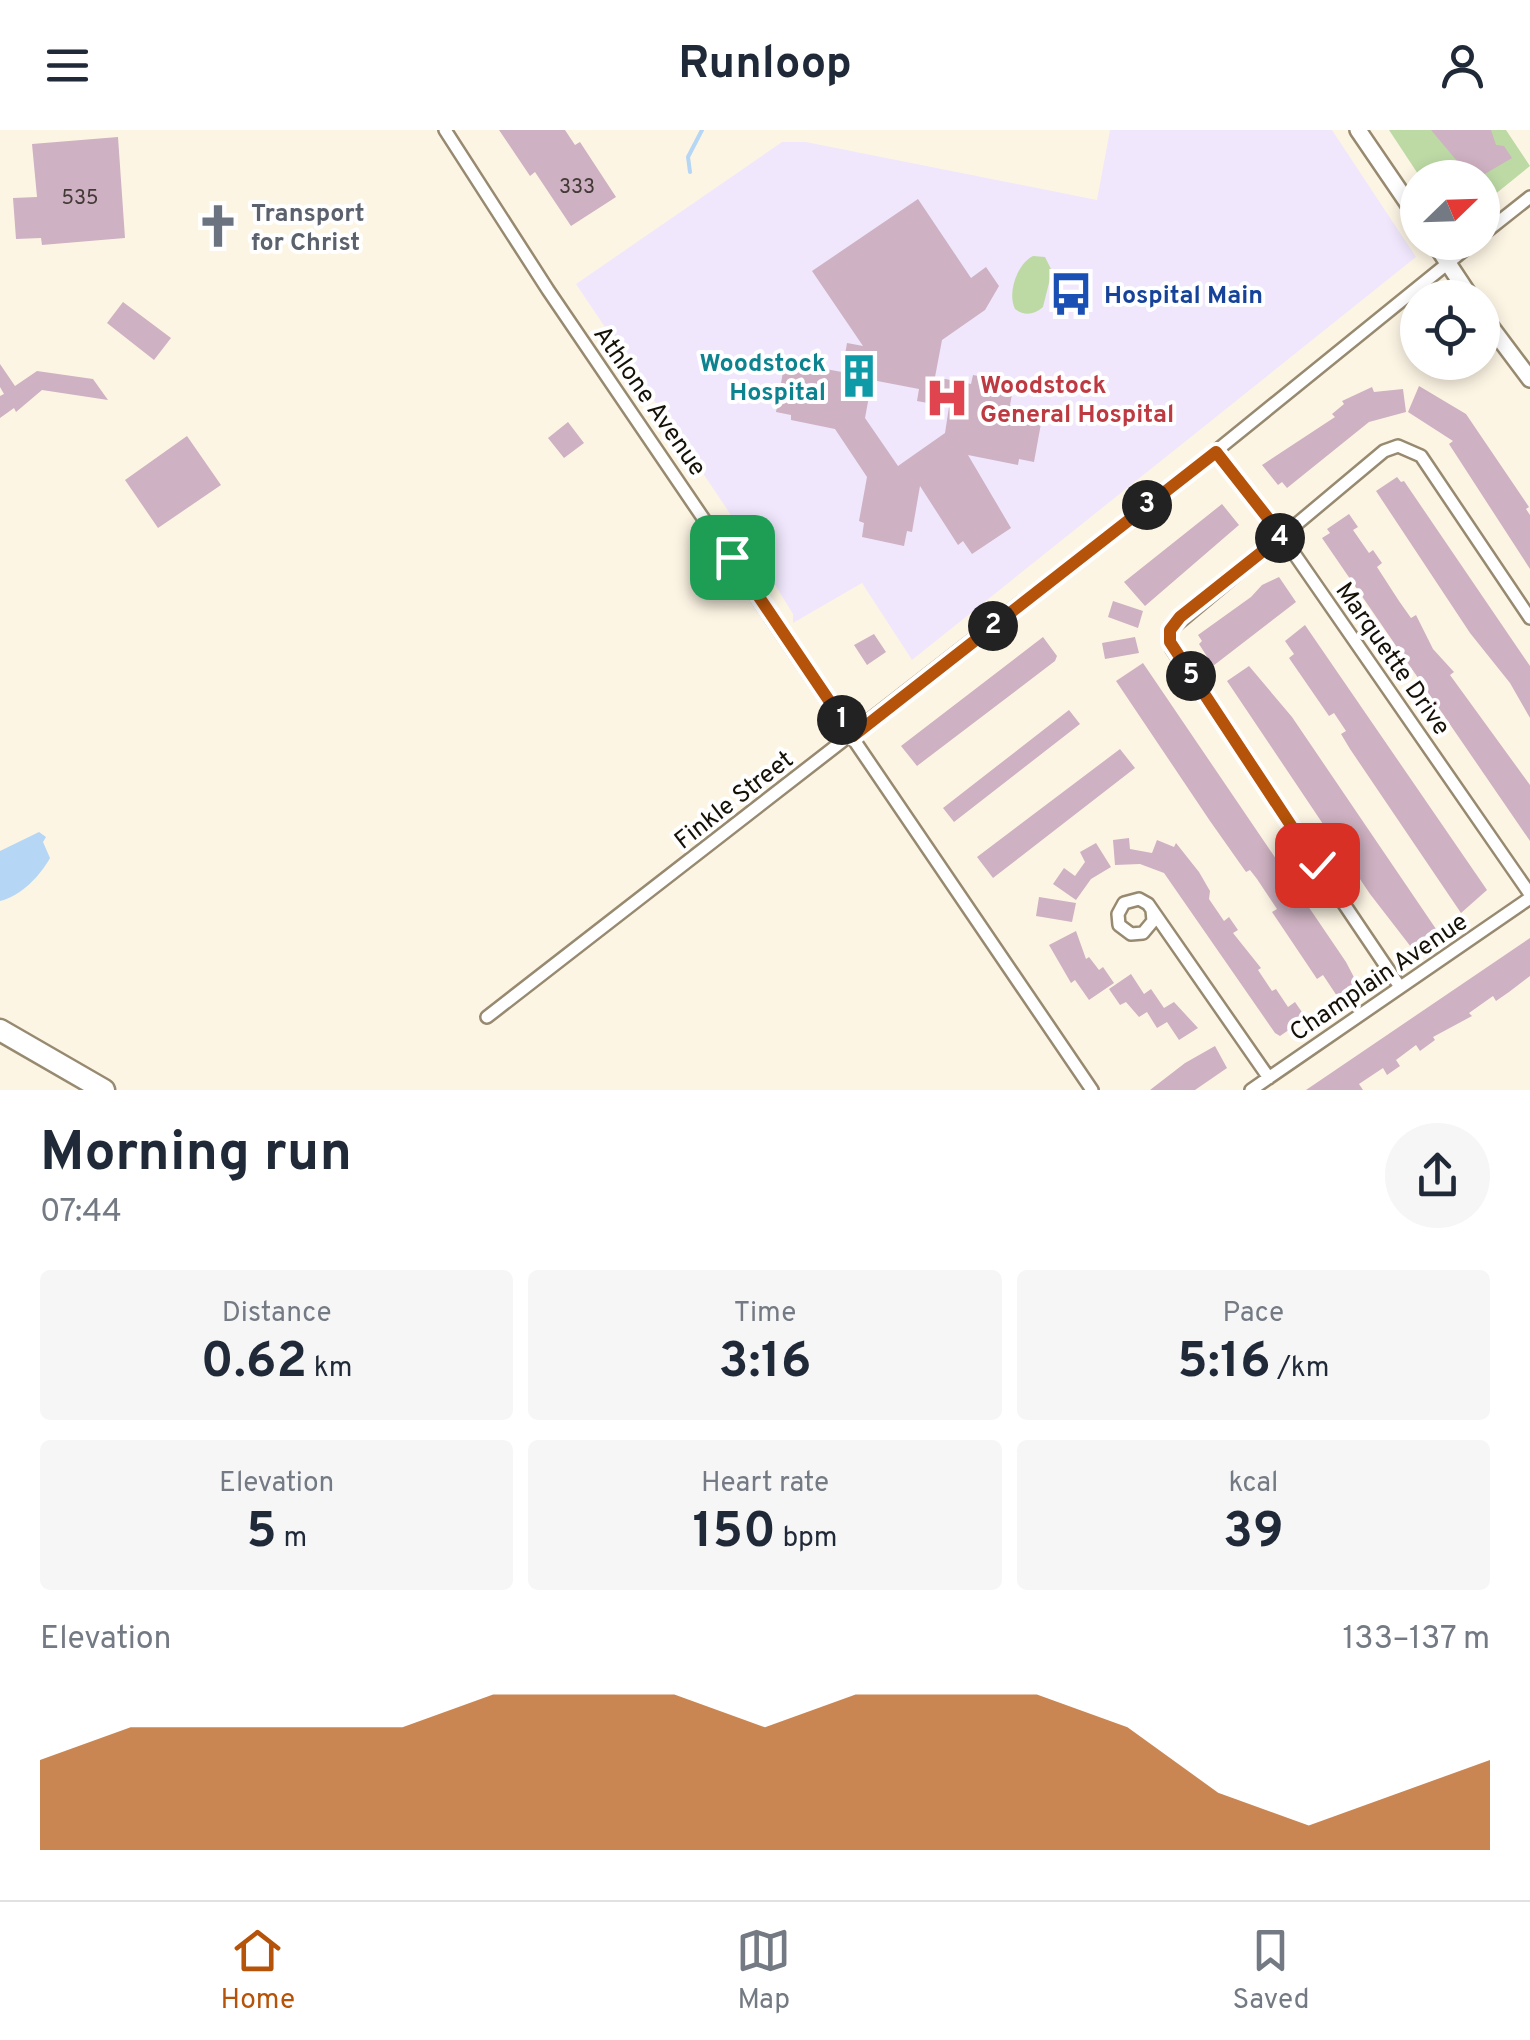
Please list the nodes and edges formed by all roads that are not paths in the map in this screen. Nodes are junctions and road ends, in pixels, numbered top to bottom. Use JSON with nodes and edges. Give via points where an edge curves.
{"nodes":[{"id":1,"x":445,"y":130,"type":"edge"},
{"id":2,"x":1358,"y":130,"type":"edge"},
{"id":3,"x":1400,"y":192,"type":"edge"},
{"id":4,"x":1530,"y":197,"type":"edge"},
{"id":5,"x":1500,"y":221,"type":"edge"},
{"id":6,"x":1445,"y":260,"type":"edge"},
{"id":7,"x":1453,"y":260,"type":"edge"},
{"id":8,"x":1448,"y":264,"type":"junction"},
{"id":9,"x":1459,"y":280,"type":"edge"},
{"id":10,"x":1500,"y":338,"type":"edge"},
{"id":11,"x":1530,"y":379,"type":"edge"},
{"id":12,"x":1216,"y":452,"type":"junction"},
{"id":13,"x":1282,"y":536,"type":"junction"},
{"id":14,"x":1530,"y":618,"type":"edge"},
{"id":15,"x":853,"y":736,"type":"junction"},
{"id":16,"x":1530,"y":896,"type":"edge"},
{"id":17,"x":1152,"y":910,"type":"dead end"},
{"id":18,"x":1400,"y":987,"type":"junction"},
{"id":19,"x":487,"y":1016,"type":"dead end"},
{"id":20,"x":0,"y":1030,"type":"edge"},
{"id":21,"x":0,"y":1038,"type":"edge"},
{"id":22,"x":1269,"y":1078,"type":"junction"},
{"id":23,"x":103,"y":1090,"type":"edge"},
{"id":24,"x":1092,"y":1090,"type":"edge"},
{"id":25,"x":1251,"y":1090,"type":"edge"}],
"edges":[{"from":1,"to":15,"type":"street","name":"Athlone Avenue"},
{"from":2,"to":3,"type":"street"},
{"from":4,"to":5,"type":"street"},
{"from":6,"to":8,"type":"street"},
{"from":7,"to":8,"type":"street","name":"Finkle Street"},
{"from":8,"to":9,"type":"street"},
{"from":8,"to":12,"type":"street","name":"Finkle Street"},
{"from":10,"to":11,"type":"street"},
{"from":12,"to":13,"type":"street","name":"Marquette Drive"},
{"from":12,"to":15,"type":"street","name":"Finkle Street"},
{"from":13,"to":14,"type":"street","via":[[1384,451],[1404,447],[1421,456]]},
{"from":13,"to":16,"type":"street","name":"Marquette Drive"},
{"from":13,"to":18,"type":"street","via":[[1180,617],[1170,642]]},
{"from":15,"to":19,"type":"street","name":"Finkle Street"},
{"from":15,"to":24,"type":"street","name":"Athlone Avenue"},
{"from":16,"to":18,"type":"street","name":"Champlain Avenue"},
{"from":17,"to":22,"type":"street"},
{"from":18,"to":22,"type":"street","name":"Champlain Avenue"},
{"from":20,"to":23,"type":"highway"},
{"from":21,"to":23,"type":"highway"},
{"from":22,"to":25,"type":"street","name":"Champlain Avenue"}]}
